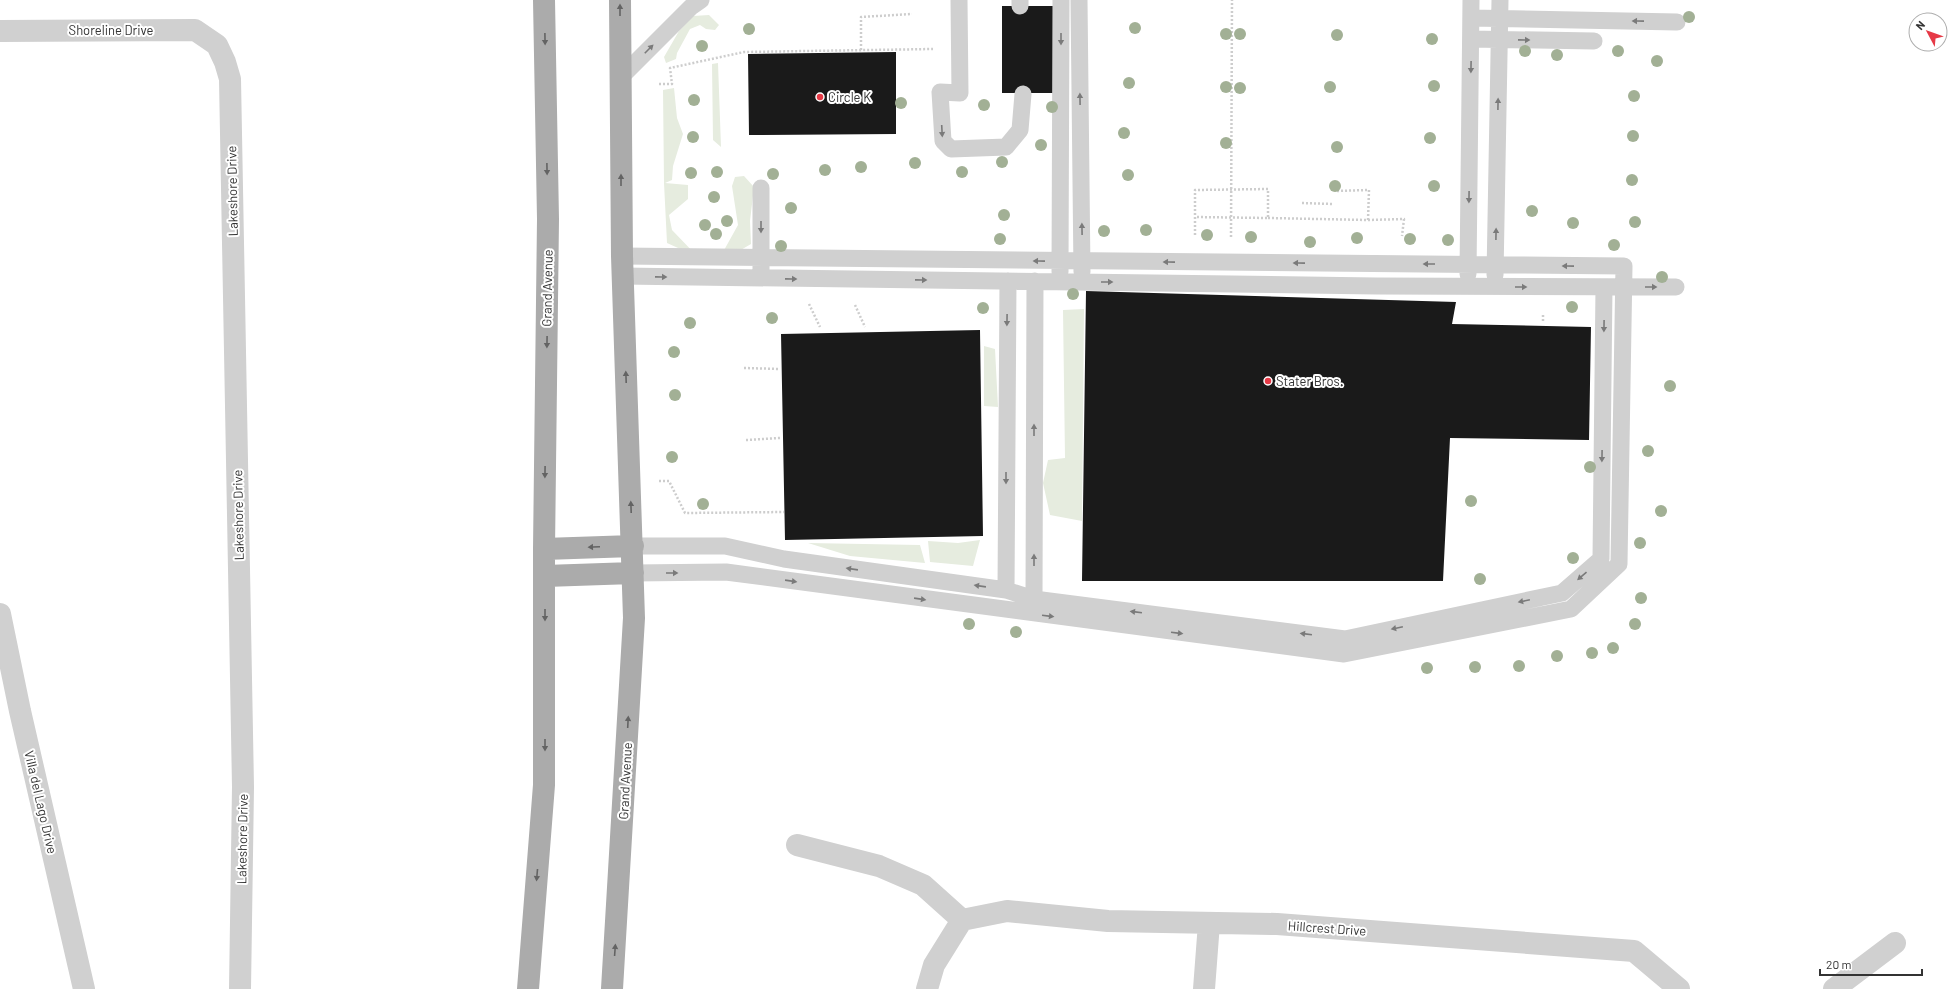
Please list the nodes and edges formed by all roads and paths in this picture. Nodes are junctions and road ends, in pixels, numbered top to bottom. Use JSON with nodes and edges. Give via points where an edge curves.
{"nodes":[{"id":1,"x":544,"y":0,"type":"edge"},
{"id":2,"x":620,"y":0,"type":"edge"},
{"id":3,"x":701,"y":0,"type":"edge"},
{"id":4,"x":959,"y":0,"type":"edge"},
{"id":5,"x":1061,"y":0,"type":"edge"},
{"id":6,"x":1079,"y":0,"type":"edge"},
{"id":7,"x":1232,"y":0,"type":"edge"},
{"id":8,"x":1471,"y":0,"type":"edge"},
{"id":9,"x":1500,"y":0,"type":"edge"},
{"id":10,"x":912,"y":14,"type":"dead end"},
{"id":11,"x":1471,"y":18,"type":"junction"},
{"id":12,"x":1500,"y":18,"type":"junction"},
{"id":13,"x":1677,"y":22,"type":"dead end"},
{"id":14,"x":0,"y":31,"type":"edge"},
{"id":15,"x":1471,"y":39,"type":"junction"},
{"id":16,"x":1500,"y":40,"type":"junction"},
{"id":17,"x":1594,"y":40,"type":"dead end"},
{"id":18,"x":217,"y":44,"type":"joint"},
{"id":19,"x":960,"y":49,"type":"junction"},
{"id":20,"x":862,"y":50,"type":"junction"},
{"id":21,"x":621,"y":77,"type":"junction"},
{"id":22,"x":659,"y":84,"type":"dead end"},
{"id":23,"x":1023,"y":94,"type":"dead end"},
{"id":24,"x":761,"y":188,"type":"dead end"},
{"id":25,"x":1231,"y":189,"type":"junction"},
{"id":26,"x":1336,"y":191,"type":"dead end"},
{"id":27,"x":1302,"y":203,"type":"dead end"},
{"id":28,"x":1333,"y":204,"type":"dead end"},
{"id":29,"x":1195,"y":217,"type":"junction"},
{"id":30,"x":1231,"y":218,"type":"junction"},
{"id":31,"x":1268,"y":218,"type":"junction"},
{"id":32,"x":1195,"y":240,"type":"dead end"},
{"id":33,"x":761,"y":258,"type":"junction"},
{"id":34,"x":1060,"y":261,"type":"junction"},
{"id":35,"x":1082,"y":261,"type":"junction"},
{"id":36,"x":1230,"y":263,"type":"junction"},
{"id":37,"x":1468,"y":264,"type":"junction"},
{"id":38,"x":1496,"y":265,"type":"junction"},
{"id":39,"x":622,"y":266,"type":"junction"},
{"id":40,"x":761,"y":278,"type":"junction"},
{"id":41,"x":1008,"y":281,"type":"junction"},
{"id":42,"x":1035,"y":282,"type":"junction"},
{"id":43,"x":1060,"y":282,"type":"junction"},
{"id":44,"x":1082,"y":282,"type":"junction"},
{"id":45,"x":1468,"y":287,"type":"junction"},
{"id":46,"x":1495,"y":287,"type":"junction"},
{"id":47,"x":1604,"y":287,"type":"junction"},
{"id":48,"x":1623,"y":287,"type":"junction"},
{"id":49,"x":1676,"y":287,"type":"dead end"},
{"id":50,"x":744,"y":368,"type":"dead end"},
{"id":51,"x":780,"y":369,"type":"dead end"},
{"id":52,"x":780,"y":438,"type":"dead end"},
{"id":53,"x":746,"y":440,"type":"dead end"},
{"id":54,"x":657,"y":480,"type":"dead end"},
{"id":55,"x":784,"y":512,"type":"dead end"},
{"id":56,"x":632,"y":546,"type":"junction"},
{"id":57,"x":544,"y":549,"type":"junction"},
{"id":58,"x":633,"y":573,"type":"junction"},
{"id":59,"x":545,"y":576,"type":"junction"},
{"id":60,"x":1006,"y":590,"type":"junction"},
{"id":61,"x":1034,"y":599,"type":"junction"},
{"id":62,"x":0,"y":614,"type":"edge"},
{"id":63,"x":796,"y":845,"type":"dead end"},
{"id":64,"x":962,"y":920,"type":"junction"},
{"id":65,"x":1209,"y":922,"type":"junction"},
{"id":66,"x":1895,"y":943,"type":"dead end"},
{"id":67,"x":79,"y":988,"type":"edge"},
{"id":68,"x":240,"y":989,"type":"edge"},
{"id":69,"x":528,"y":989,"type":"edge"},
{"id":70,"x":612,"y":989,"type":"edge"},
{"id":71,"x":927,"y":989,"type":"edge"},
{"id":72,"x":1204,"y":989,"type":"edge"},
{"id":73,"x":1679,"y":989,"type":"edge"},
{"id":74,"x":1834,"y":989,"type":"edge"}],
"edges":[{"from":1,"to":57,"type":"main road","name":"Grand Avenue","one_way":true,"via":[[548,219]]},
{"from":21,"to":2,"type":"main road","name":"Grand Avenue","one_way":true},
{"from":21,"to":3,"type":"lane","one_way":true},
{"from":4,"to":19,"type":"lane"},
{"from":5,"to":34,"type":"lane","one_way":true},
{"from":35,"to":6,"type":"lane","one_way":true},
{"from":7,"to":25,"type":"path"},
{"from":8,"to":11,"type":"lane"},
{"from":9,"to":12,"type":"lane"},
{"from":10,"to":20,"type":"path","via":[[861,17]]},
{"from":11,"to":12,"type":"lane"},
{"from":11,"to":15,"type":"lane"},
{"from":13,"to":12,"type":"lane","one_way":true},
{"from":12,"to":16,"type":"lane"},
{"from":14,"to":18,"type":"street","name":"Shoreline Drive","via":[[195,30]]},
{"from":15,"to":16,"type":"lane"},
{"from":15,"to":37,"type":"lane","one_way":true},
{"from":16,"to":17,"type":"lane","one_way":true},
{"from":38,"to":16,"type":"lane","one_way":true},
{"from":18,"to":68,"type":"street","name":"Lakeshore Drive","via":[[225,62],[230,87],[243,787]]},
{"from":19,"to":20,"type":"path"},
{"from":19,"to":23,"type":"lane","one_way":true,"via":[[960,92],[940,92],[943,141],[951,149],[1006,147],[1020,130]]},
{"from":20,"to":22,"type":"path","via":[[744,52],[719,56],[670,68],[672,84]]},
{"from":39,"to":21,"type":"main road","name":"Grand Avenue","one_way":true},
{"from":24,"to":33,"type":"lane","one_way":true},
{"from":25,"to":29,"type":"path","via":[[1195,190]]},
{"from":25,"to":30,"type":"path"},
{"from":25,"to":31,"type":"path","via":[[1268,190]]},
{"from":26,"to":31,"type":"path","via":[[1369,190],[1368,220]]},
{"from":27,"to":28,"type":"path"},
{"from":29,"to":30,"type":"path"},
{"from":29,"to":32,"type":"path"},
{"from":30,"to":31,"type":"path"},
{"from":30,"to":36,"type":"path"},
{"from":34,"to":33,"type":"lane","one_way":true},
{"from":33,"to":39,"type":"lane"},
{"from":33,"to":40,"type":"lane"},
{"from":34,"to":35,"type":"lane"},
{"from":34,"to":43,"type":"lane"},
{"from":36,"to":35,"type":"lane","one_way":true},
{"from":35,"to":44,"type":"lane"},
{"from":37,"to":36,"type":"lane","one_way":true},
{"from":37,"to":38,"type":"lane"},
{"from":37,"to":45,"type":"lane"},
{"from":38,"to":46,"type":"lane"},
{"from":48,"to":38,"type":"lane","one_way":true,"via":[[1624,266]]},
{"from":39,"to":40,"type":"lane","one_way":true},
{"from":56,"to":39,"type":"main road","name":"Grand Avenue","one_way":true},
{"from":40,"to":41,"type":"lane","one_way":true},
{"from":41,"to":42,"type":"lane"},
{"from":41,"to":60,"type":"lane","one_way":true},
{"from":42,"to":43,"type":"lane"},
{"from":61,"to":42,"type":"lane","one_way":true},
{"from":43,"to":44,"type":"lane"},
{"from":44,"to":45,"type":"lane","one_way":true},
{"from":45,"to":46,"type":"lane"},
{"from":46,"to":47,"type":"lane","one_way":true},
{"from":47,"to":48,"type":"lane"},
{"from":47,"to":61,"type":"lane","one_way":true,"via":[[1601,559],[1562,593],[1345,639]]},
{"from":48,"to":49,"type":"lane","one_way":true},
{"from":58,"to":48,"type":"lane","one_way":true,"via":[[726,572],[1344,654],[1571,609],[1619,564]]},
{"from":50,"to":51,"type":"path"},
{"from":52,"to":53,"type":"path"},
{"from":54,"to":55,"type":"path","via":[[669,481],[685,513]]},
{"from":56,"to":57,"type":"main road","one_way":true},
{"from":56,"to":58,"type":"main road","name":"Grand Avenue"},
{"from":60,"to":56,"type":"lane","one_way":true,"via":[[784,560],[725,546]]},
{"from":57,"to":59,"type":"main road","name":"Grand Avenue"},
{"from":58,"to":59,"type":"main road"},
{"from":70,"to":58,"type":"main road","name":"Grand Avenue","one_way":true,"via":[[634,618]]},
{"from":59,"to":69,"type":"main road","name":"Grand Avenue","one_way":true,"via":[[544,785]]},
{"from":60,"to":61,"type":"lane"},
{"from":62,"to":67,"type":"street","name":"Villa del Lago Drive"},
{"from":63,"to":64,"type":"street","via":[[879,866],[923,884]]},
{"from":64,"to":65,"type":"street","name":"Hillcrest Drive","via":[[1007,911],[1108,921]]},
{"from":64,"to":71,"type":"street","via":[[934,965]]},
{"from":65,"to":72,"type":"street"},
{"from":65,"to":73,"type":"street","name":"Hillcrest Drive","via":[[1277,924],[1634,951]]},
{"from":66,"to":74,"type":"street"}]}
